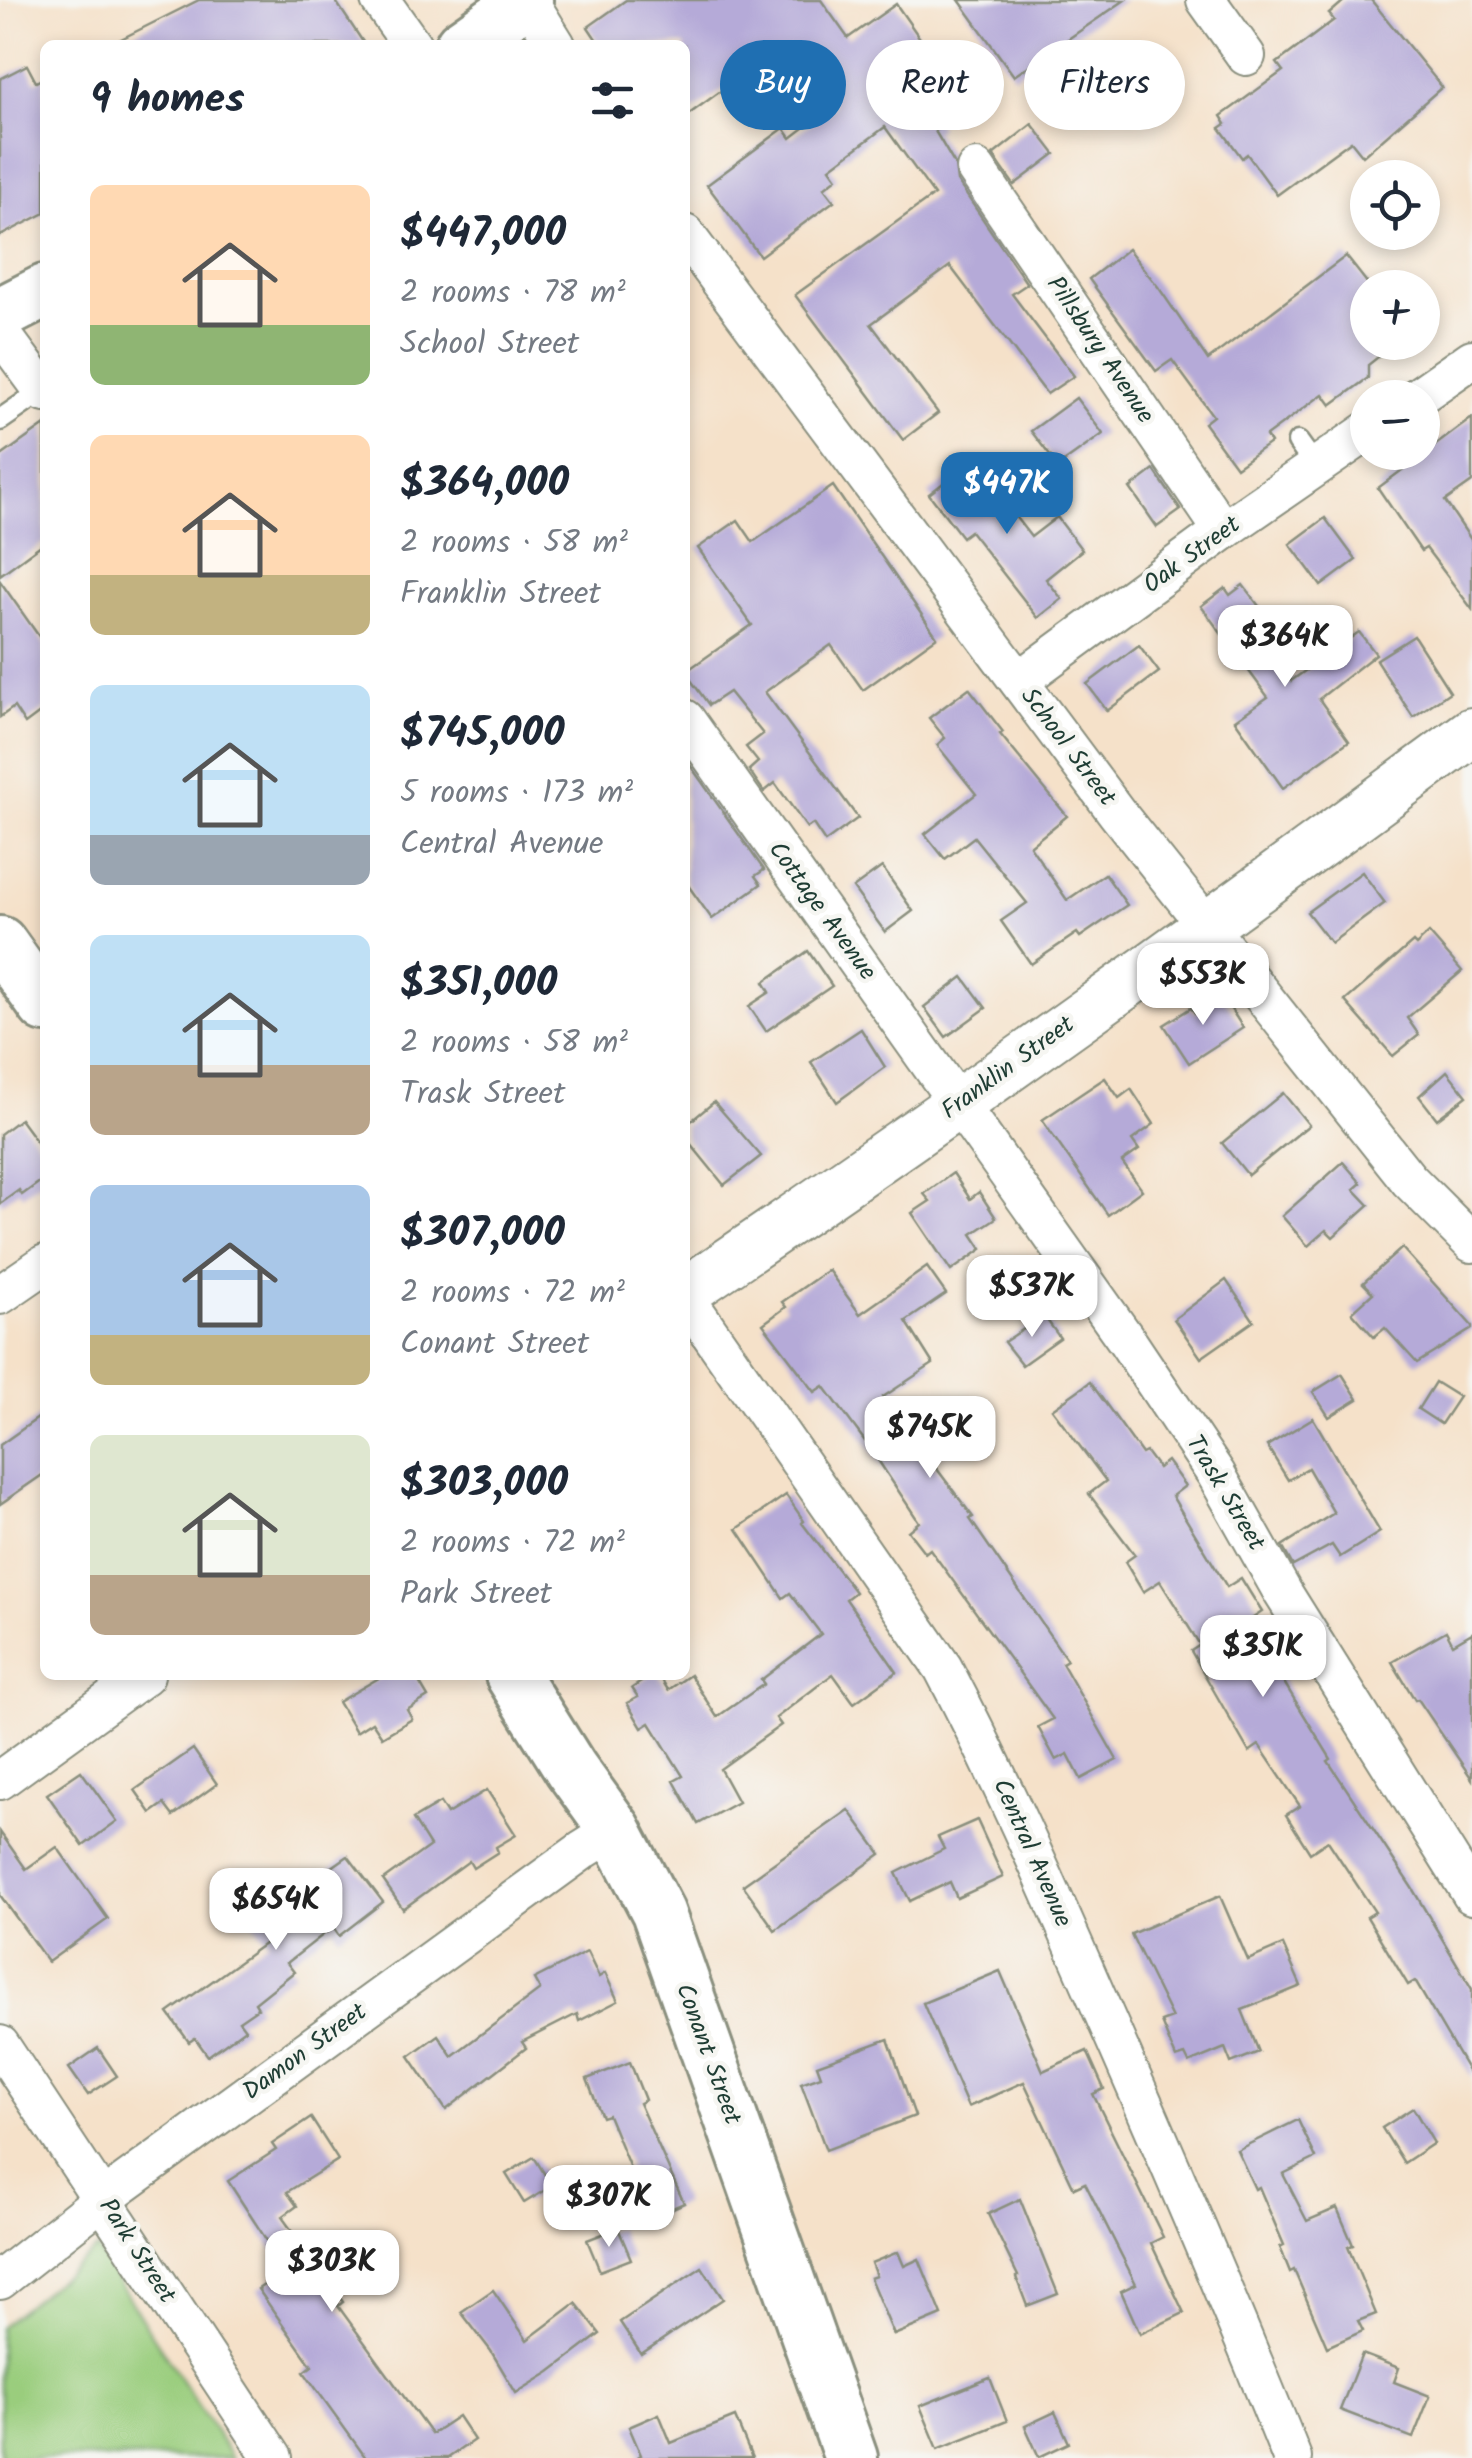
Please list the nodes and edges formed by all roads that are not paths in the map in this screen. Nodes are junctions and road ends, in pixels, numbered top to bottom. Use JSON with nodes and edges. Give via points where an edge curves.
{"nodes":[{"id":1,"x":380,"y":0,"type":"edge"},
{"id":2,"x":527,"y":0,"type":"edge"},
{"id":3,"x":1206,"y":0,"type":"edge"},
{"id":4,"x":408,"y":40,"type":"edge"},
{"id":5,"x":469,"y":40,"type":"edge"},
{"id":6,"x":553,"y":40,"type":"edge"},
{"id":7,"x":1246,"y":56,"type":"dead end"},
{"id":8,"x":976,"y":169,"type":"dead end"},
{"id":9,"x":690,"y":241,"type":"edge"},
{"id":10,"x":40,"y":294,"type":"edge"},
{"id":11,"x":0,"y":314,"type":"edge"},
{"id":12,"x":0,"y":332,"type":"edge"},
{"id":13,"x":1472,"y":358,"type":"edge"},
{"id":14,"x":1440,"y":381,"type":"edge"},
{"id":15,"x":40,"y":388,"type":"edge"},
{"id":16,"x":40,"y":394,"type":"edge"},
{"id":17,"x":0,"y":420,"type":"edge"},
{"id":18,"x":1350,"y":438,"type":"edge"},
{"id":19,"x":1223,"y":531,"type":"junction"},
{"id":20,"x":1019,"y":681,"type":"junction"},
{"id":21,"x":690,"y":726,"type":"edge"},
{"id":22,"x":1472,"y":732,"type":"edge"},
{"id":23,"x":1208,"y":926,"type":"junction"},
{"id":24,"x":0,"y":943,"type":"edge"},
{"id":25,"x":40,"y":999,"type":"edge"},
{"id":26,"x":960,"y":1102,"type":"junction"},
{"id":27,"x":1472,"y":1243,"type":"edge"},
{"id":28,"x":40,"y":1267,"type":"edge"},
{"id":29,"x":690,"y":1291,"type":"edge"},
{"id":30,"x":0,"y":1295,"type":"edge"},
{"id":31,"x":690,"y":1301,"type":"edge"},
{"id":32,"x":138,"y":1680,"type":"edge"},
{"id":33,"x":515,"y":1680,"type":"edge"},
{"id":34,"x":0,"y":1780,"type":"edge"},
{"id":35,"x":616,"y":1830,"type":"junction"},
{"id":36,"x":1472,"y":1896,"type":"edge"},
{"id":37,"x":0,"y":2045,"type":"edge"},
{"id":38,"x":103,"y":2199,"type":"junction"},
{"id":39,"x":0,"y":2280,"type":"edge"},
{"id":40,"x":273,"y":2458,"type":"edge"},
{"id":41,"x":851,"y":2458,"type":"edge"},
{"id":42,"x":1292,"y":2458,"type":"edge"}],
"edges":[{"from":1,"to":4,"type":"street"},
{"from":2,"to":5,"type":"main road"},
{"from":2,"to":6,"type":"street"},
{"from":3,"to":7,"type":"street"},
{"from":8,"to":19,"type":"street","name":"Pillsbury Avenue"},
{"from":9,"to":20,"type":"street","name":"School Street"},
{"from":10,"to":11,"type":"main road"},
{"from":12,"to":15,"type":"street"},
{"from":13,"to":14,"type":"street"},
{"from":16,"to":17,"type":"lane"},
{"from":18,"to":19,"type":"street","name":"Oak Street","via":[[1307,454]]},
{"from":19,"to":20,"type":"street","name":"Oak Street"},
{"from":20,"to":23,"type":"street","name":"School Street"},
{"from":21,"to":26,"type":"street","name":"Cottage Avenue"},
{"from":22,"to":23,"type":"street","name":"Franklin Street"},
{"from":23,"to":26,"type":"street","name":"Franklin Street"},
{"from":23,"to":27,"type":"street","name":"School Street","via":[[1409,1180]]},
{"from":24,"to":25,"type":"main road"},
{"from":26,"to":29,"type":"street","name":"Franklin Street"},
{"from":26,"to":36,"type":"street","name":"Trask Street","via":[[1216,1474]]},
{"from":28,"to":30,"type":"street"},
{"from":31,"to":42,"type":"street","name":"Central Avenue","via":[[943,1668],[972,1722]]},
{"from":32,"to":34,"type":"street"},
{"from":33,"to":35,"type":"main road","name":"Conant Street"},
{"from":35,"to":38,"type":"street","name":"Damon Street"},
{"from":35,"to":41,"type":"main road","name":"Conant Street","via":[[658,1912]]},
{"from":37,"to":38,"type":"street","name":"Park Street"},
{"from":38,"to":39,"type":"street","name":"Damon Street"},
{"from":38,"to":40,"type":"street","name":"Park Street"}]}
